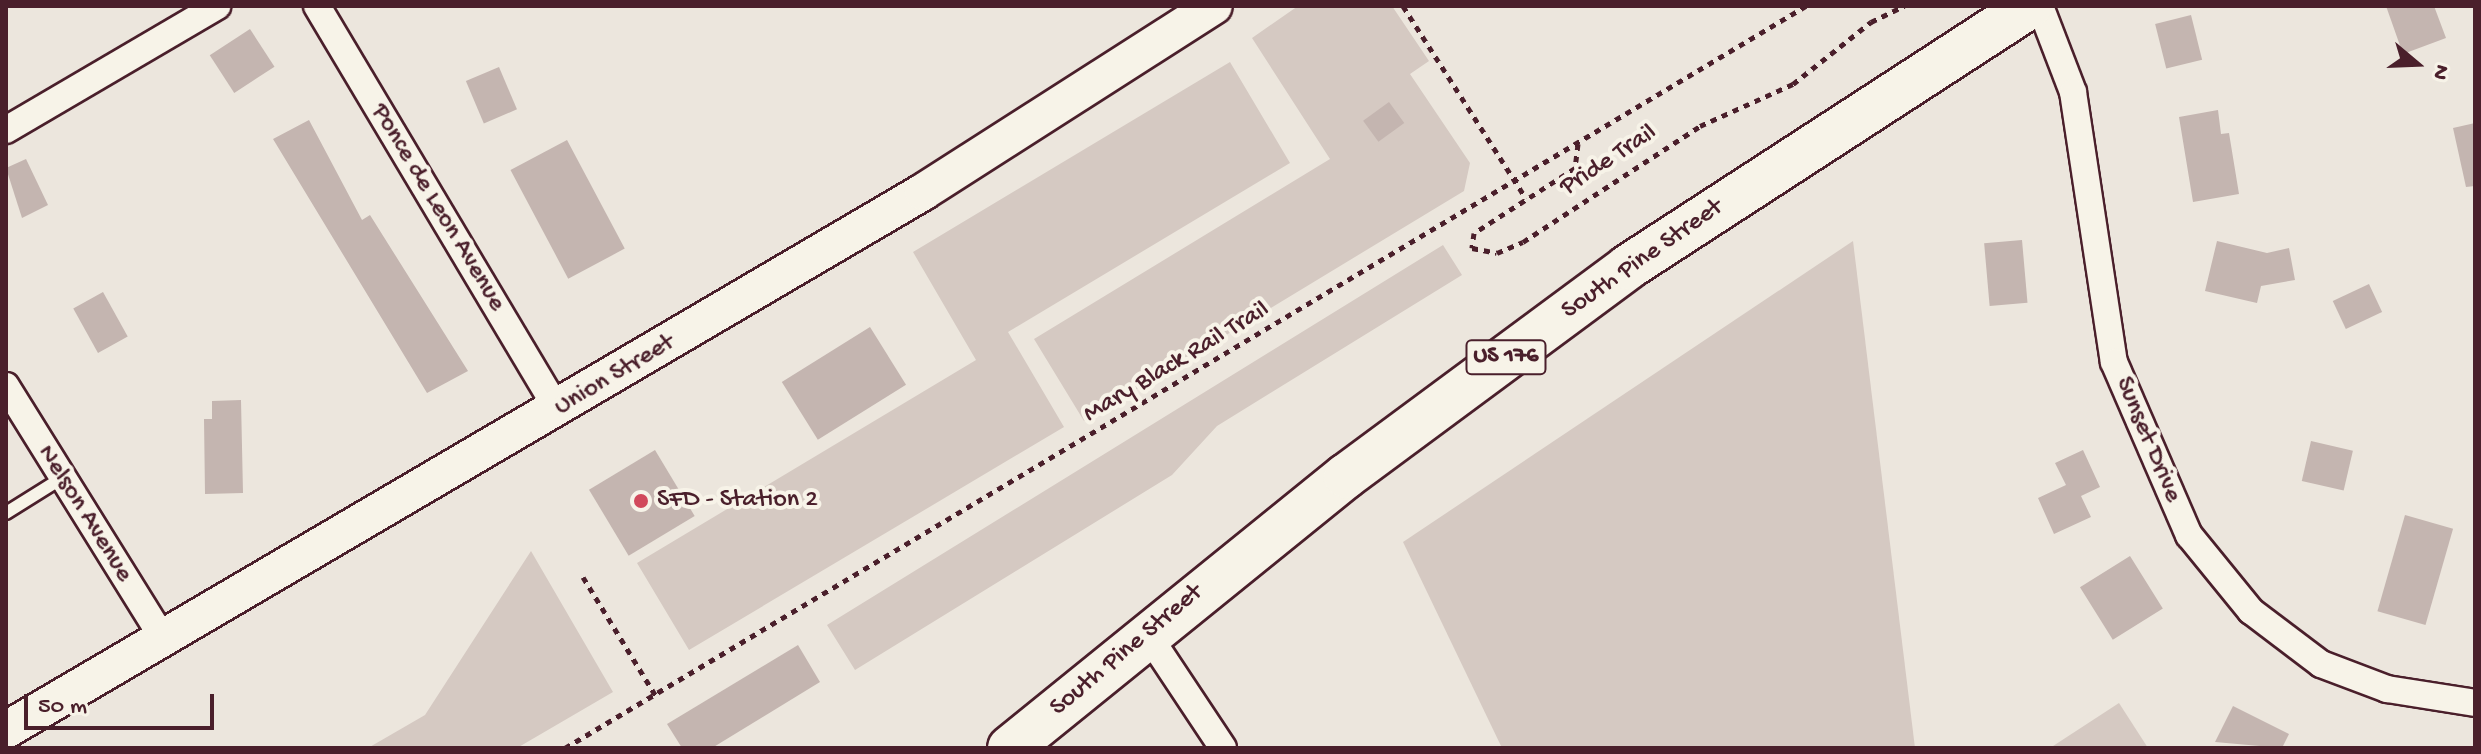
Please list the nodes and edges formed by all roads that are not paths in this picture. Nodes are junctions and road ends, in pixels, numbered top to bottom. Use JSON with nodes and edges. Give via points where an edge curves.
{"nodes":[{"id":1,"x":217,"y":6,"type":"edge"},
{"id":2,"x":317,"y":6,"type":"edge"},
{"id":3,"x":1214,"y":6,"type":"edge"},
{"id":4,"x":2030,"y":6,"type":"edge"},
{"id":5,"x":2040,"y":6,"type":"edge"},
{"id":6,"x":6,"y":130,"type":"edge"},
{"id":7,"x":6,"y":386,"type":"edge"},
{"id":8,"x":558,"y":410,"type":"junction"},
{"id":9,"x":62,"y":478,"type":"junction"},
{"id":10,"x":6,"y":513,"type":"edge"},
{"id":11,"x":1146,"y":632,"type":"junction"},
{"id":12,"x":165,"y":641,"type":"junction"},
{"id":13,"x":2475,"y":703,"type":"edge"},
{"id":14,"x":6,"y":730,"type":"edge"},
{"id":15,"x":1010,"y":748,"type":"edge"},
{"id":16,"x":1223,"y":748,"type":"edge"}],
"edges":[{"from":1,"to":6,"type":"street"},
{"from":2,"to":8,"type":"street","name":"Ponce de Leon Avenue"},
{"from":3,"to":8,"type":"main road","name":"Union Street"},
{"from":4,"to":11,"type":"highway","name":"South Pine Street","number":"US 176","via":[[1628,267]]},
{"from":5,"to":13,"type":"street","name":"Sunset Drive","via":[[2073,92],[2110,348],[2189,535],[2251,611],[2321,664],[2387,689]]},
{"from":7,"to":9,"type":"street","name":"Nelson Avenue"},
{"from":8,"to":12,"type":"main road","name":"Union Street"},
{"from":9,"to":10,"type":"lane"},
{"from":9,"to":12,"type":"street","name":"Nelson Avenue"},
{"from":11,"to":15,"type":"highway","name":"South Pine Street","number":"US 176"},
{"from":11,"to":16,"type":"street"},
{"from":12,"to":14,"type":"main road","name":"Union Street"}]}
